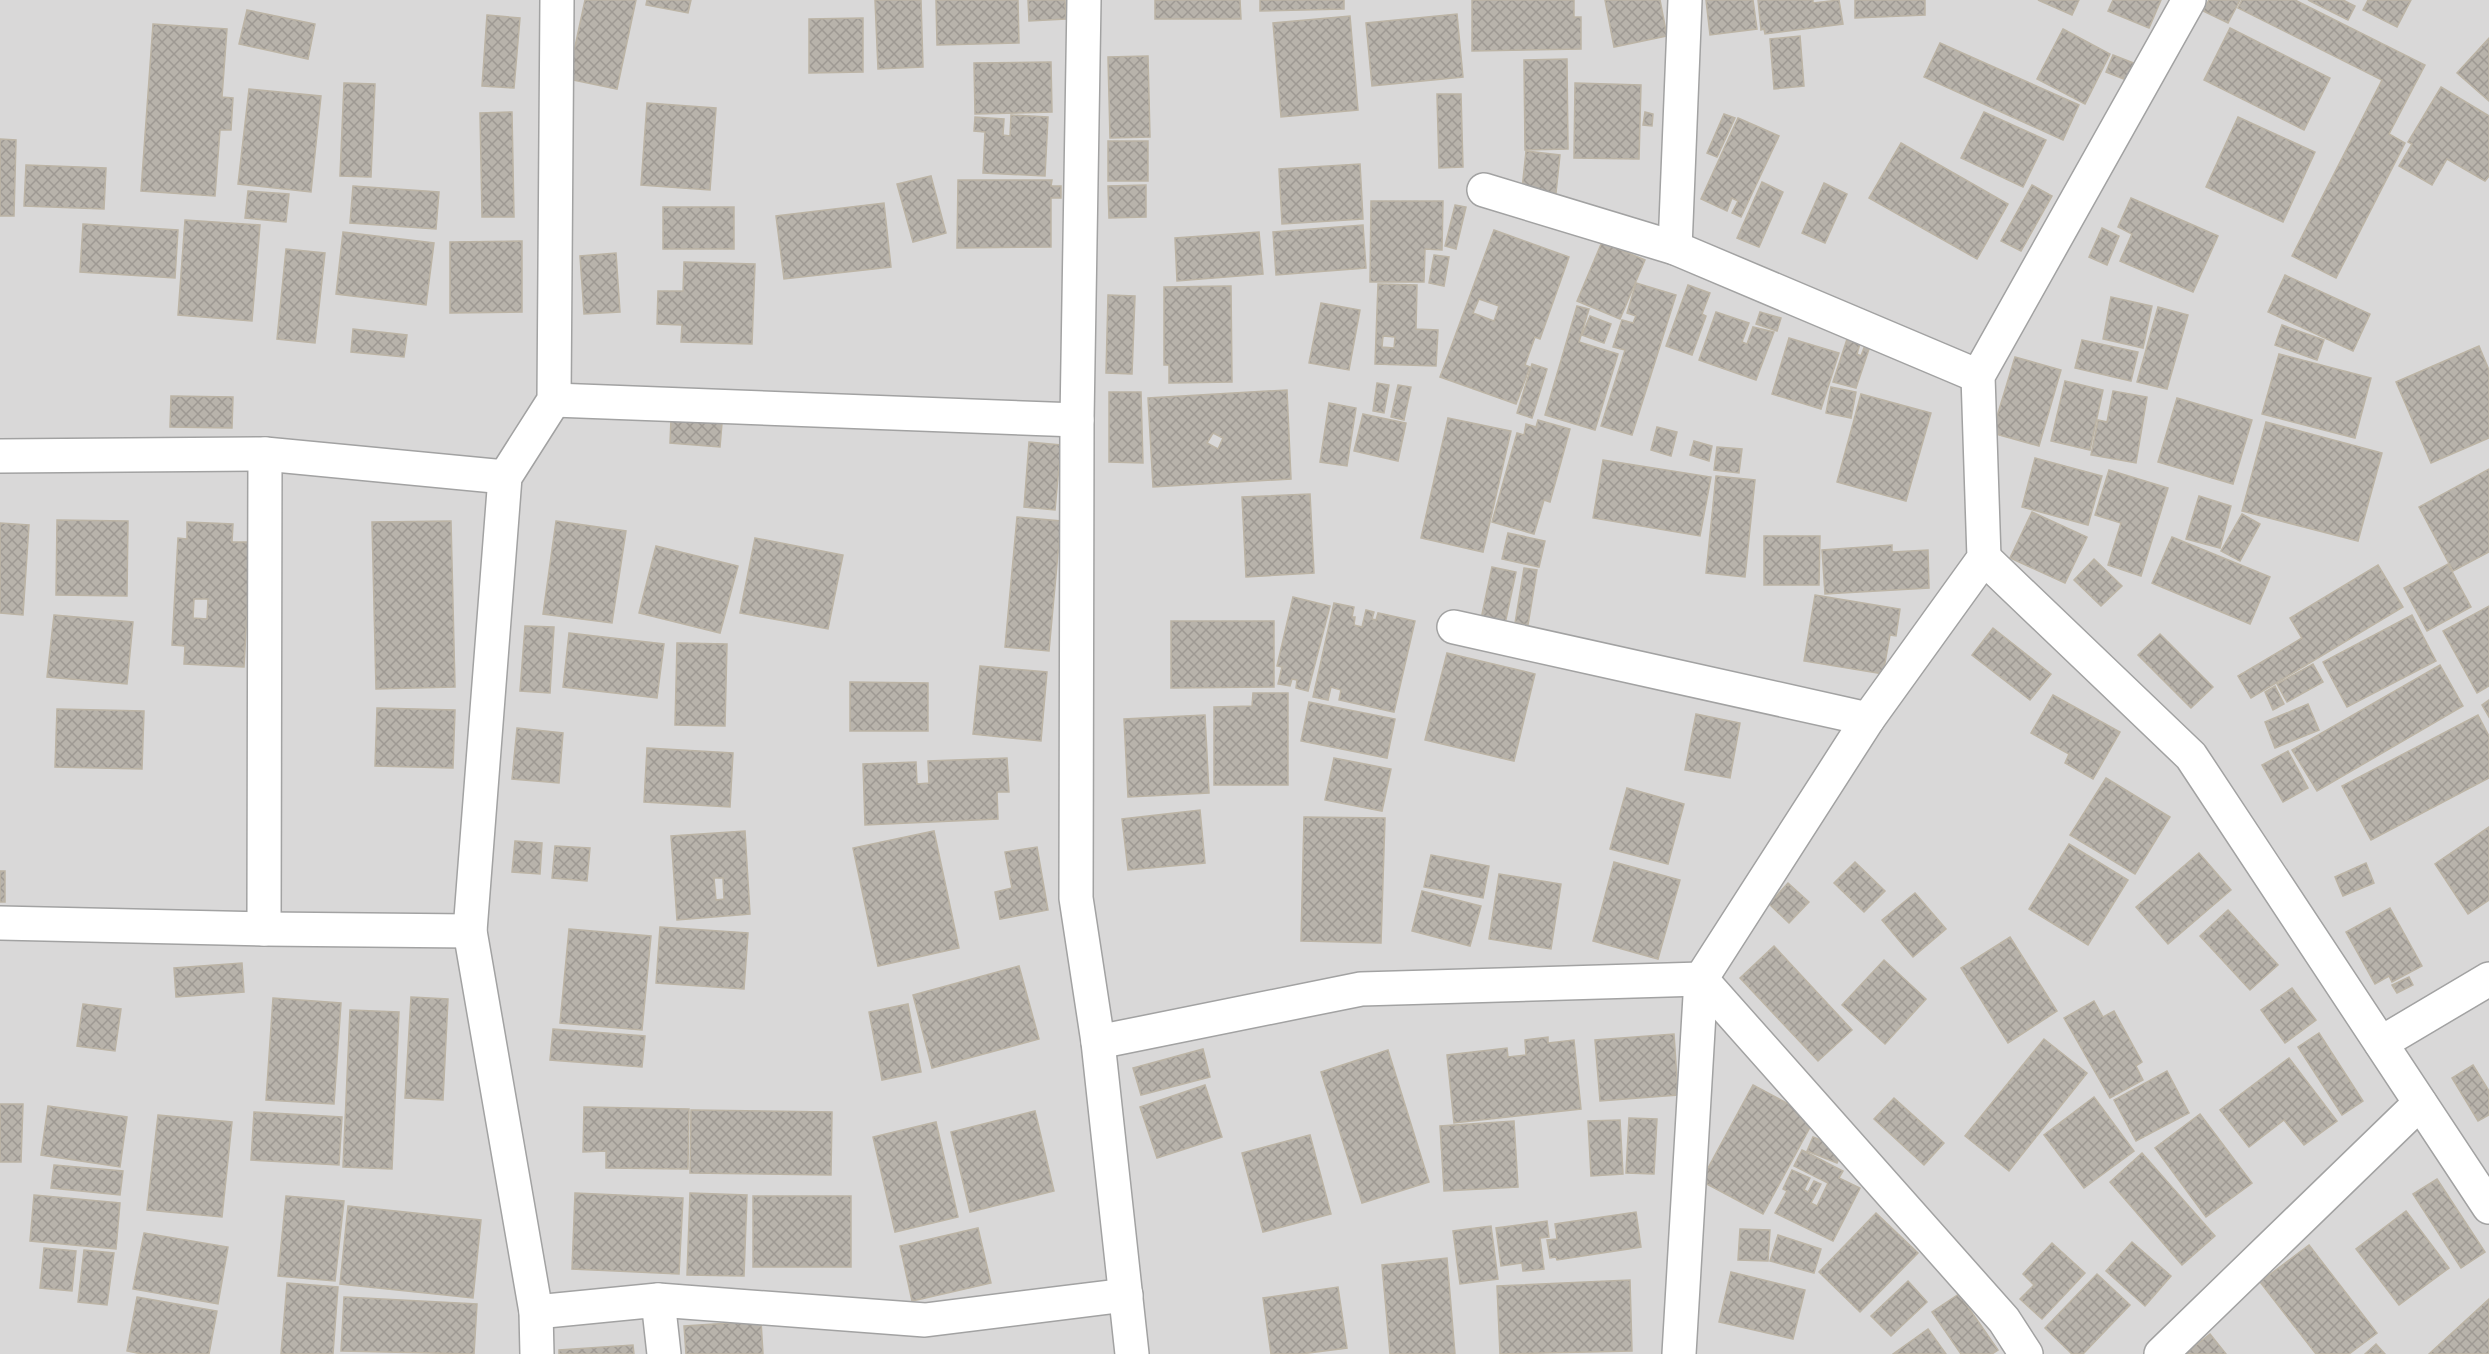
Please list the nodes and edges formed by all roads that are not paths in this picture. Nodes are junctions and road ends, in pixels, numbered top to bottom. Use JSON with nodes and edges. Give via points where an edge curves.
{"nodes":[{"id":1,"x":557,"y":0,"type":"edge"},
{"id":2,"x":1084,"y":0,"type":"edge"},
{"id":3,"x":1685,"y":0,"type":"edge"},
{"id":4,"x":2189,"y":0,"type":"edge"},
{"id":5,"x":1484,"y":190,"type":"dead end"},
{"id":6,"x":1675,"y":248,"type":"junction"},
{"id":7,"x":1978,"y":376,"type":"junction"},
{"id":8,"x":554,"y":400,"type":"junction"},
{"id":9,"x":1077,"y":420,"type":"junction"},
{"id":10,"x":265,"y":454,"type":"junction"},
{"id":11,"x":0,"y":456,"type":"edge"},
{"id":12,"x":505,"y":477,"type":"junction"},
{"id":13,"x":1984,"y":558,"type":"junction"},
{"id":14,"x":1454,"y":627,"type":"dead end"},
{"id":15,"x":1868,"y":719,"type":"junction"},
{"id":16,"x":0,"y":923,"type":"edge"},
{"id":17,"x":264,"y":929,"type":"junction"},
{"id":18,"x":470,"y":931,"type":"junction"},
{"id":19,"x":1701,"y":979,"type":"junction"},
{"id":20,"x":2489,"y":980,"type":"edge"},
{"id":21,"x":1098,"y":1042,"type":"junction"},
{"id":22,"x":2380,"y":1043,"type":"junction"},
{"id":23,"x":2420,"y":1103,"type":"junction"},
{"id":24,"x":2489,"y":1207,"type":"edge"},
{"id":25,"x":1126,"y":1295,"type":"junction"},
{"id":26,"x":658,"y":1300,"type":"junction"},
{"id":27,"x":536,"y":1312,"type":"junction"},
{"id":28,"x":537,"y":1354,"type":"edge"},
{"id":29,"x":664,"y":1354,"type":"edge"},
{"id":30,"x":1132,"y":1354,"type":"edge"},
{"id":31,"x":1679,"y":1354,"type":"edge"},
{"id":32,"x":2026,"y":1354,"type":"edge"},
{"id":33,"x":2161,"y":1354,"type":"edge"}],
"edges":[{"from":1,"to":8,"type":"street"},
{"from":2,"to":9,"type":"street"},
{"from":3,"to":6,"type":"street"},
{"from":4,"to":7,"type":"street"},
{"from":5,"to":6,"type":"street"},
{"from":6,"to":7,"type":"street"},
{"from":7,"to":13,"type":"street"},
{"from":8,"to":9,"type":"street"},
{"from":8,"to":12,"type":"street"},
{"from":9,"to":21,"type":"street","via":[[1076,897]]},
{"from":10,"to":11,"type":"street"},
{"from":10,"to":12,"type":"street"},
{"from":10,"to":17,"type":"street"},
{"from":12,"to":18,"type":"street"},
{"from":13,"to":15,"type":"street"},
{"from":13,"to":22,"type":"street","via":[[2191,756]]},
{"from":14,"to":15,"type":"street"},
{"from":15,"to":19,"type":"street"},
{"from":16,"to":17,"type":"street"},
{"from":17,"to":18,"type":"street"},
{"from":18,"to":27,"type":"street"},
{"from":19,"to":21,"type":"street","via":[[1361,989]]},
{"from":19,"to":31,"type":"street"},
{"from":19,"to":32,"type":"street","via":[[2004,1320]]},
{"from":20,"to":22,"type":"street"},
{"from":21,"to":25,"type":"street"},
{"from":22,"to":23,"type":"street"},
{"from":23,"to":24,"type":"street"},
{"from":23,"to":33,"type":"street"},
{"from":25,"to":26,"type":"street","via":[[925,1320]]},
{"from":25,"to":30,"type":"street"},
{"from":26,"to":27,"type":"street"},
{"from":26,"to":29,"type":"street"},
{"from":27,"to":28,"type":"street"}]}
